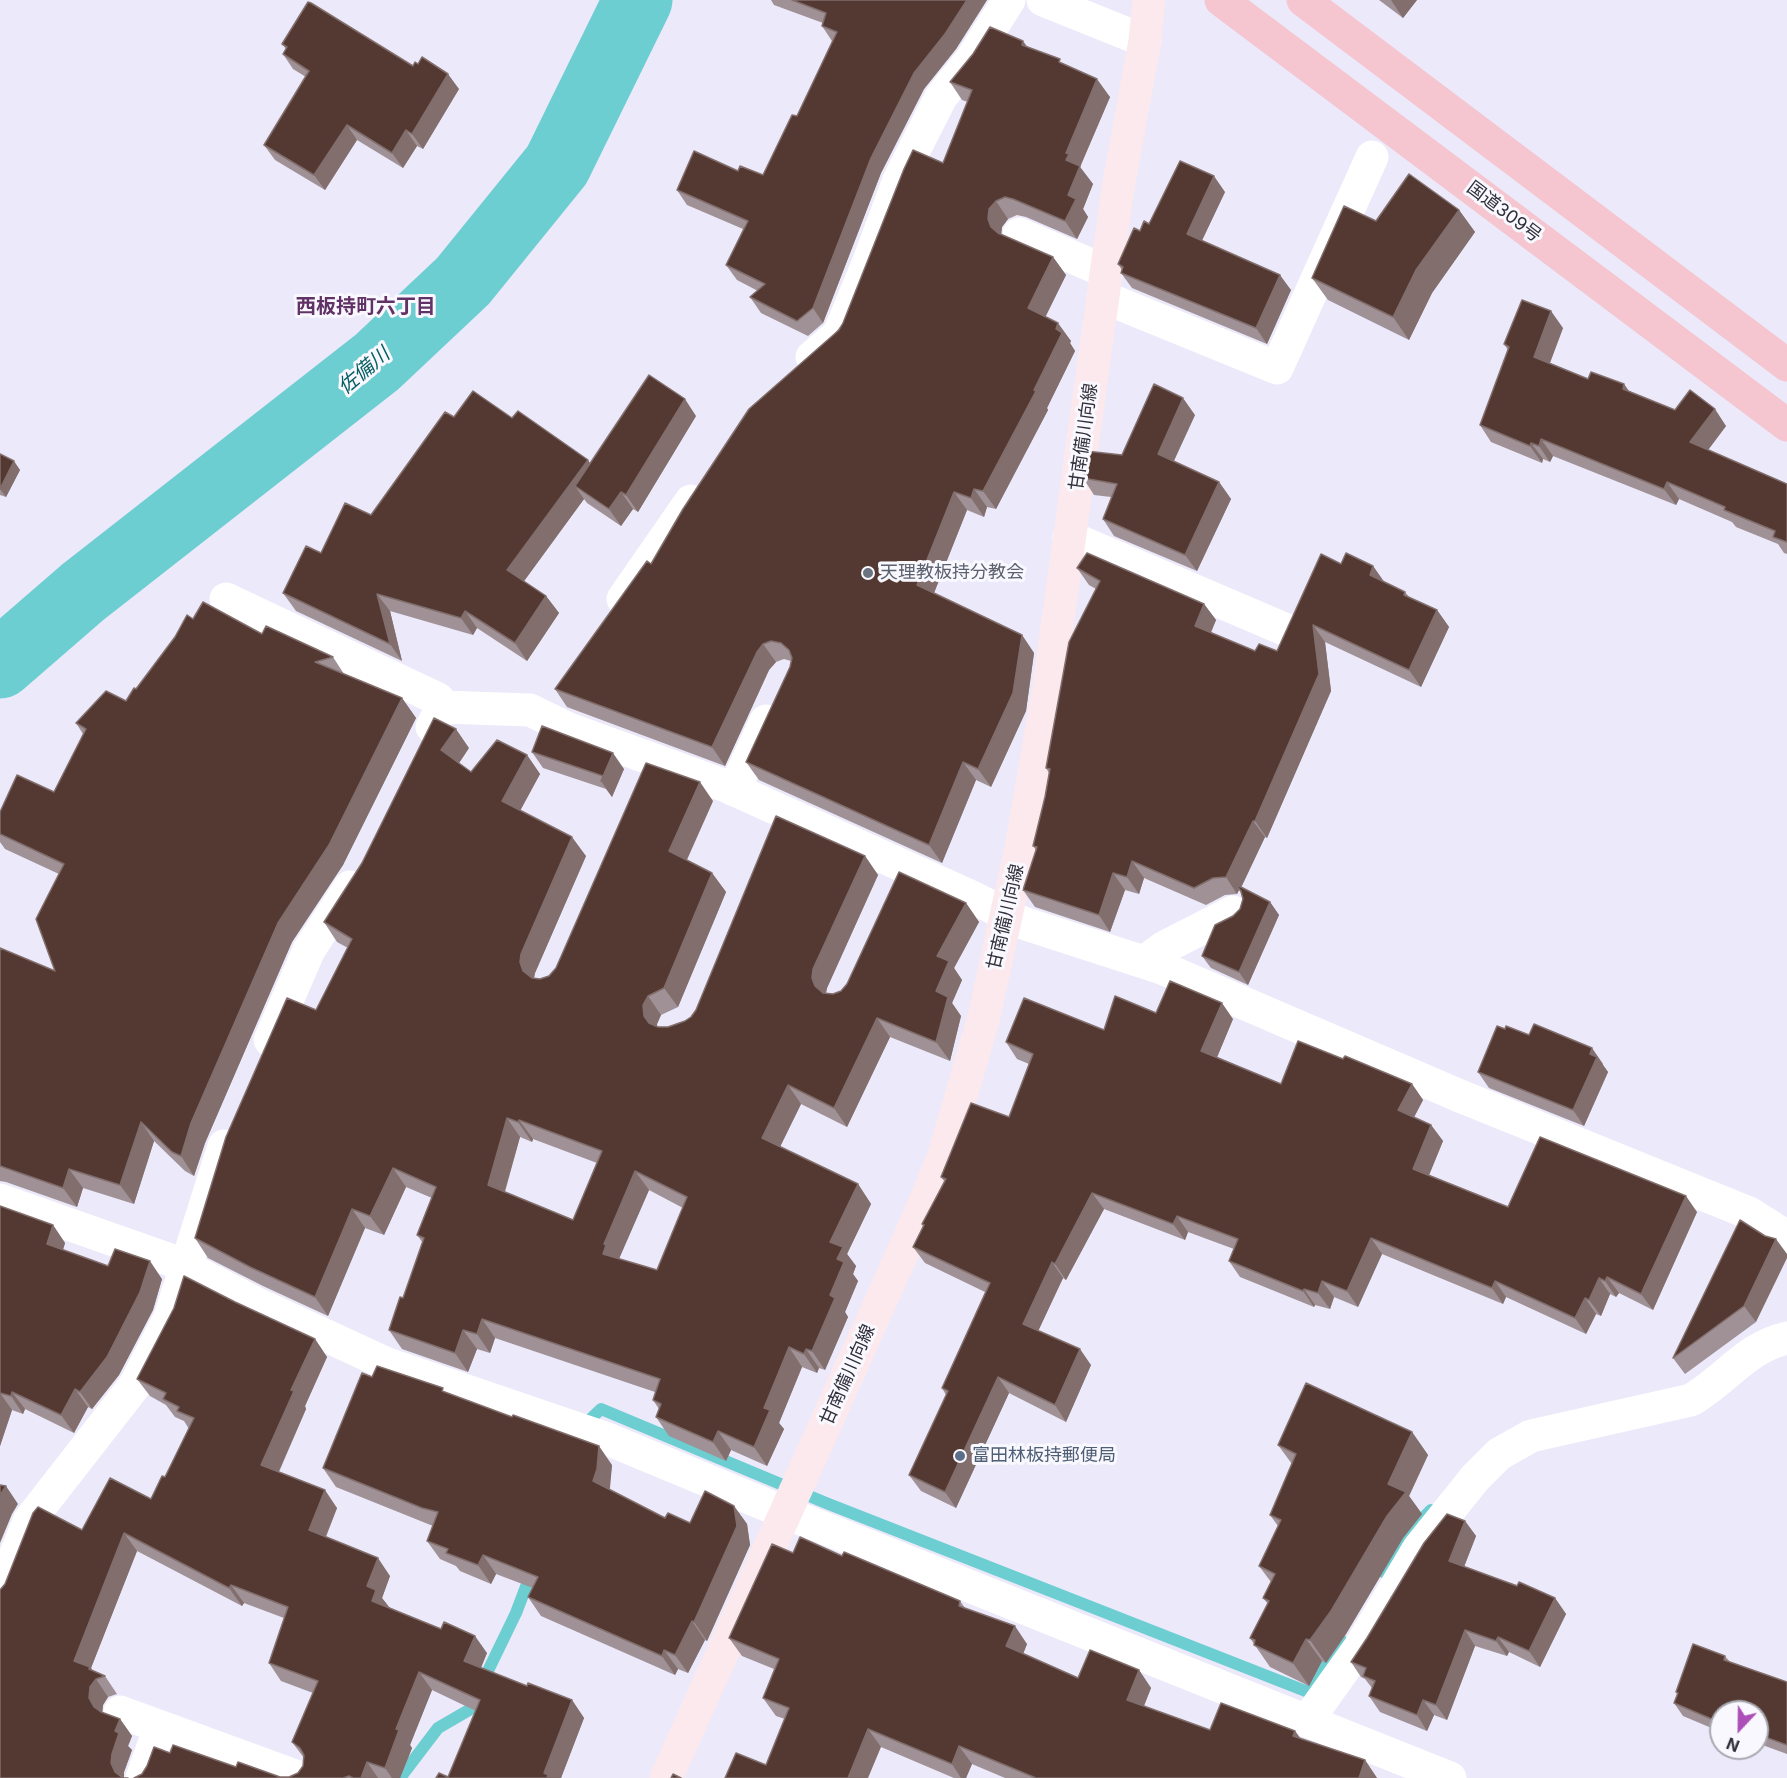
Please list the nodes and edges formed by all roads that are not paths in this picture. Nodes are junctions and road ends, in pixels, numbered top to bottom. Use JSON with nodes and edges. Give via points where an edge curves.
{"nodes":[{"id":1,"x":1009,"y":0,"type":"edge"},
{"id":2,"x":1043,"y":0,"type":"edge"},
{"id":3,"x":1149,"y":0,"type":"edge"},
{"id":4,"x":1221,"y":0,"type":"edge"},
{"id":5,"x":1303,"y":0,"type":"edge"},
{"id":6,"x":1145,"y":41,"type":"junction"},
{"id":7,"x":1372,"y":157,"type":"dead end"},
{"id":8,"x":1019,"y":234,"type":"dead end"},
{"id":9,"x":1105,"y":285,"type":"junction"},
{"id":10,"x":1787,"y":365,"type":"edge"},
{"id":11,"x":789,"y":378,"type":"edge"},
{"id":12,"x":1787,"y":425,"type":"edge"},
{"id":13,"x":710,"y":472,"type":"edge"},
{"id":14,"x":1070,"y":537,"type":"junction"},
{"id":15,"x":226,"y":599,"type":"dead end"},
{"id":16,"x":606,"y":622,"type":"edge"},
{"id":17,"x":1284,"y":629,"type":"edge"},
{"id":18,"x":558,"y":687,"type":"edge"},
{"id":19,"x":776,"y":698,"type":"edge"},
{"id":20,"x":442,"y":708,"type":"junction"},
{"id":21,"x":530,"y":710,"type":"junction"},
{"id":22,"x":421,"y":749,"type":"edge"},
{"id":23,"x":734,"y":790,"type":"junction"},
{"id":24,"x":780,"y":810,"type":"junction"},
{"id":25,"x":767,"y":842,"type":"edge"},
{"id":26,"x":364,"y":864,"type":"edge"},
{"id":27,"x":1233,"y":912,"type":"edge"},
{"id":28,"x":1007,"y":915,"type":"junction"},
{"id":29,"x":1144,"y":962,"type":"junction"},
{"id":30,"x":259,"y":1066,"type":"edge"},
{"id":31,"x":236,"y":1119,"type":"edge"},
{"id":32,"x":0,"y":1200,"type":"edge"},
{"id":33,"x":1787,"y":1237,"type":"edge"},
{"id":34,"x":186,"y":1267,"type":"junction"},
{"id":35,"x":1787,"y":1338,"type":"edge"},
{"id":36,"x":786,"y":1513,"type":"junction"},
{"id":37,"x":0,"y":1594,"type":"edge"},
{"id":38,"x":120,"y":1712,"type":"dead end"},
{"id":39,"x":1307,"y":1721,"type":"junction"},
{"id":40,"x":160,"y":1727,"type":"junction"},
{"id":41,"x":298,"y":1777,"type":"edge"},
{"id":42,"x":142,"y":1778,"type":"edge"},
{"id":43,"x":666,"y":1778,"type":"edge"},
{"id":44,"x":1450,"y":1778,"type":"edge"}],
"edges":[{"from":1,"to":11,"type":"street","via":[[971,60],[941,97],[899,180],[839,334]]},
{"from":2,"to":6,"type":"street"},
{"from":3,"to":6,"type":"main road","name":"甘南備川向線"},
{"from":4,"to":12,"type":"highway","name":"国道309号"},
{"from":5,"to":10,"type":"highway"},
{"from":6,"to":9,"type":"main road","name":"甘南備川向線"},
{"from":7,"to":9,"type":"street","via":[[1277,368]]},
{"from":8,"to":9,"type":"street"},
{"from":9,"to":14,"type":"main road","name":"甘南備川向線"},
{"from":13,"to":16,"type":"street"},
{"from":14,"to":17,"type":"street"},
{"from":14,"to":28,"type":"main road","name":"甘南備川向線","via":[[1046,703]]},
{"from":15,"to":20,"type":"street","via":[[438,699]]},
{"from":18,"to":21,"type":"street"},
{"from":19,"to":23,"type":"street"},
{"from":20,"to":21,"type":"street"},
{"from":20,"to":22,"type":"street"},
{"from":21,"to":23,"type":"street","via":[[645,770]]},
{"from":23,"to":24,"type":"street"},
{"from":24,"to":25,"type":"street"},
{"from":24,"to":28,"type":"street","via":[[898,876]]},
{"from":26,"to":30,"type":"street","via":[[309,950]]},
{"from":27,"to":29,"type":"street"},
{"from":28,"to":29,"type":"street"},
{"from":28,"to":36,"type":"main road","name":"甘南備川向線","via":[[984,1017],[943,1158]]},
{"from":29,"to":33,"type":"street","via":[[1749,1213]]},
{"from":31,"to":34,"type":"street","via":[[222,1150]]},
{"from":32,"to":34,"type":"street"},
{"from":34,"to":36,"type":"street","via":[[385,1363],[605,1438]]},
{"from":34,"to":37,"type":"street","via":[[170,1317],[135,1385],[28,1521]]},
{"from":35,"to":39,"type":"street","via":[[1748,1354],[1691,1400],[1531,1436],[1499,1454],[1419,1548],[1362,1644]]},
{"from":36,"to":39,"type":"street"},
{"from":36,"to":43,"type":"main road","name":"甘南備川向線"},
{"from":38,"to":40,"type":"street"},
{"from":39,"to":44,"type":"street"},
{"from":40,"to":41,"type":"street"},
{"from":40,"to":42,"type":"street"}]}
